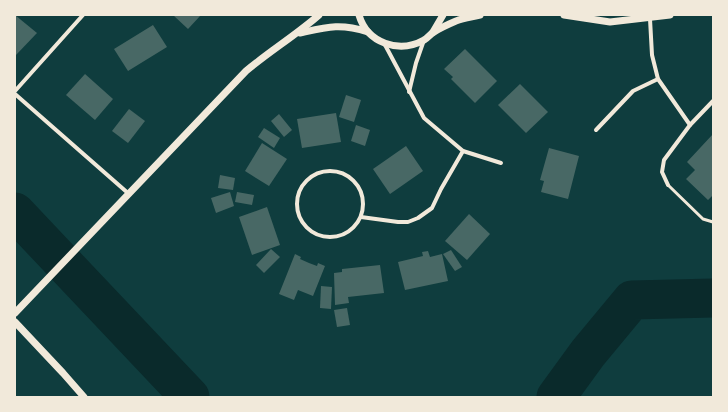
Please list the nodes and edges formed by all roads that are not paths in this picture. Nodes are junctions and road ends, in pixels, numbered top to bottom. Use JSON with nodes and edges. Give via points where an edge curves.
{"nodes":[{"id":1,"x":83,"y":15,"type":"edge"},
{"id":2,"x":319,"y":15,"type":"edge"},
{"id":3,"x":359,"y":15,"type":"edge"},
{"id":4,"x":442,"y":15,"type":"edge"},
{"id":5,"x":480,"y":15,"type":"edge"},
{"id":6,"x":564,"y":15,"type":"edge"},
{"id":7,"x":670,"y":15,"type":"edge"},
{"id":8,"x":649,"y":17,"type":"edge"},
{"id":9,"x":368,"y":32,"type":"junction"},
{"id":10,"x":433,"y":32,"type":"junction"},
{"id":11,"x":298,"y":33,"type":"junction"},
{"id":12,"x":424,"y":40,"type":"junction"},
{"id":13,"x":384,"y":43,"type":"junction"},
{"id":14,"x":658,"y":79,"type":"junction"},
{"id":15,"x":15,"y":91,"type":"edge"},
{"id":16,"x":409,"y":93,"type":"junction"},
{"id":17,"x":15,"y":94,"type":"edge"},
{"id":18,"x":713,"y":101,"type":"edge"},
{"id":19,"x":690,"y":125,"type":"junction"},
{"id":20,"x":596,"y":130,"type":"dead end"},
{"id":21,"x":464,"y":151,"type":"junction"},
{"id":22,"x":501,"y":163,"type":"dead end"},
{"id":23,"x":668,"y":185,"type":"joint"},
{"id":24,"x":129,"y":195,"type":"junction"},
{"id":25,"x":361,"y":217,"type":"junction"},
{"id":26,"x":713,"y":222,"type":"edge"},
{"id":27,"x":15,"y":313,"type":"edge"},
{"id":28,"x":15,"y":322,"type":"edge"},
{"id":29,"x":84,"y":397,"type":"edge"}],
"edges":[{"from":1,"to":15,"type":"street"},
{"from":2,"to":11,"type":"street"},
{"from":3,"to":9,"type":"street"},
{"from":4,"to":10,"type":"street"},
{"from":5,"to":10,"type":"street","via":[[456,21]]},
{"from":6,"to":8,"type":"street","via":[[610,22]]},
{"from":7,"to":8,"type":"street"},
{"from":8,"to":14,"type":"street","via":[[652,55]]},
{"from":9,"to":11,"type":"street","via":[[353,27],[337,26]]},
{"from":9,"to":13,"type":"street"},
{"from":10,"to":12,"type":"street"},
{"from":11,"to":24,"type":"street","via":[[246,71]]},
{"from":12,"to":13,"type":"street","via":[[404,47]]},
{"from":12,"to":16,"type":"street"},
{"from":13,"to":16,"type":"street"},
{"from":14,"to":19,"type":"street"},
{"from":14,"to":20,"type":"street","via":[[633,91]]},
{"from":16,"to":21,"type":"street","via":[[424,118]]},
{"from":17,"to":24,"type":"street"},
{"from":18,"to":19,"type":"street"},
{"from":19,"to":23,"type":"street","via":[[664,160],[662,172]]},
{"from":21,"to":22,"type":"street"},
{"from":21,"to":25,"type":"street","via":[[432,208],[418,218],[398,222]]},
{"from":23,"to":26,"type":"lane","via":[[703,218]]},
{"from":24,"to":27,"type":"street"},
{"from":25,"to":25,"type":"street","via":[[353,229],[340,236],[325,238],[311,232],[301,221],[296,207],[298,192],[307,180],[320,172],[335,171],[349,177],[359,188],[363,202]]},
{"from":28,"to":29,"type":"street"}]}
